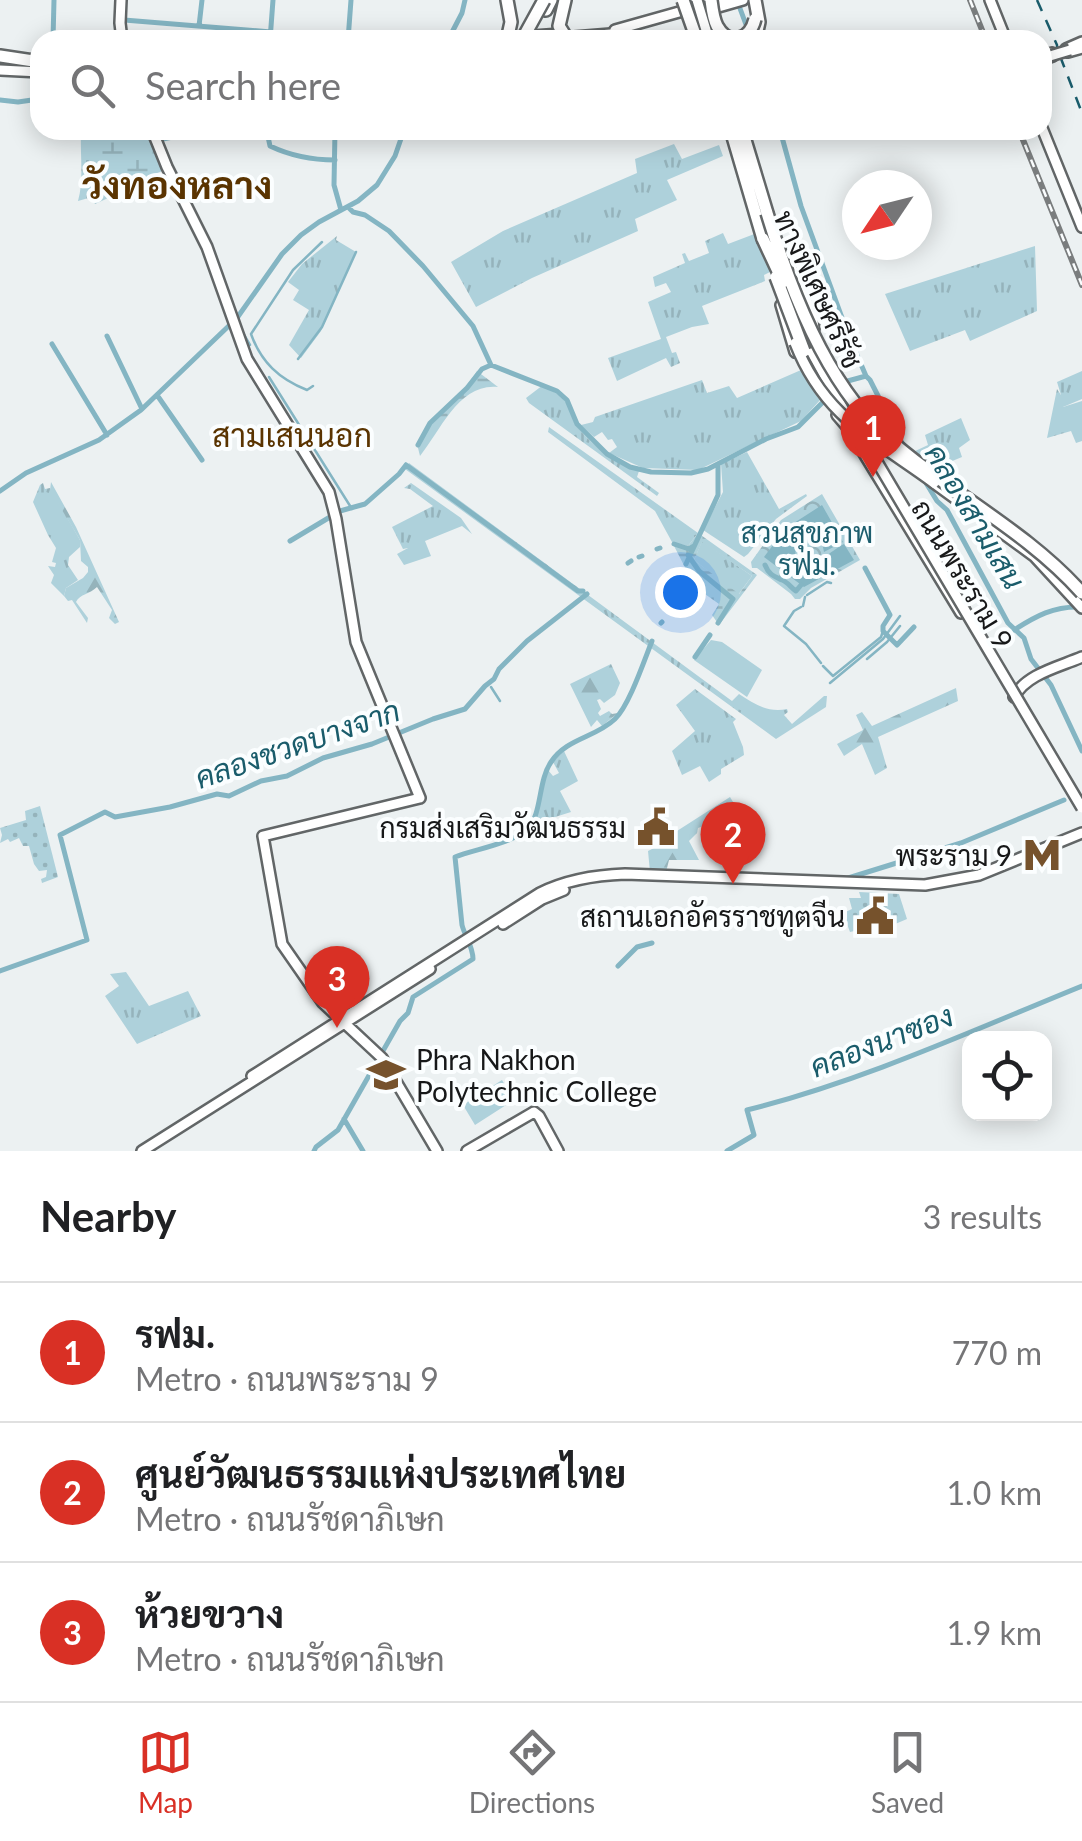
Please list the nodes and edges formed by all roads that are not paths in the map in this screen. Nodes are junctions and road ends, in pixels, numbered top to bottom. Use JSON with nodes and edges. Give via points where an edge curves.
{"nodes":[{"id":1,"x":121,"y":0,"type":"edge"},
{"id":2,"x":565,"y":0,"type":"edge"},
{"id":3,"x":992,"y":0,"type":"edge"},
{"id":4,"x":507,"y":1,"type":"edge"},
{"id":5,"x":547,"y":2,"type":"edge"},
{"id":6,"x":741,"y":2,"type":"edge"},
{"id":7,"x":697,"y":4,"type":"edge"},
{"id":8,"x":121,"y":30,"type":"edge"},
{"id":9,"x":509,"y":30,"type":"edge"},
{"id":10,"x":531,"y":30,"type":"edge"},
{"id":11,"x":560,"y":30,"type":"edge"},
{"id":12,"x":631,"y":30,"type":"edge"},
{"id":13,"x":705,"y":30,"type":"edge"},
{"id":14,"x":705,"y":30,"type":"edge"},
{"id":15,"x":711,"y":30,"type":"edge"},
{"id":16,"x":720,"y":30,"type":"edge"},
{"id":17,"x":751,"y":30,"type":"edge"},
{"id":18,"x":758,"y":30,"type":"edge"},
{"id":19,"x":1004,"y":30,"type":"edge"},
{"id":20,"x":1082,"y":45,"type":"edge"},
{"id":21,"x":1052,"y":55,"type":"edge"},
{"id":22,"x":1,"y":62,"type":"edge"},
{"id":23,"x":30,"y":64,"type":"edge"},
{"id":24,"x":156,"y":140,"type":"edge"},
{"id":25,"x":738,"y":140,"type":"edge"},
{"id":26,"x":738,"y":140,"type":"edge"},
{"id":27,"x":738,"y":140,"type":"edge"},
{"id":28,"x":739,"y":140,"type":"edge"},
{"id":29,"x":739,"y":140,"type":"edge"},
{"id":30,"x":1047,"y":140,"type":"edge"},
{"id":31,"x":1050,"y":140,"type":"edge"},
{"id":32,"x":766,"y":213,"type":"junction"},
{"id":33,"x":1080,"y":216,"type":"edge"},
{"id":34,"x":1082,"y":227,"type":"edge"},
{"id":35,"x":766,"y":242,"type":"junction"},
{"id":36,"x":771,"y":269,"type":"junction"},
{"id":37,"x":785,"y":295,"type":"junction"},
{"id":38,"x":788,"y":312,"type":"junction"},
{"id":39,"x":809,"y":340,"type":"junction"},
{"id":40,"x":826,"y":374,"type":"junction"},
{"id":41,"x":836,"y":403,"type":"junction"},
{"id":42,"x":862,"y":430,"type":"junction"},
{"id":43,"x":893,"y":449,"type":"junction"},
{"id":44,"x":868,"y":460,"type":"junction"},
{"id":45,"x":883,"y":477,"type":"junction"},
{"id":46,"x":902,"y":512,"type":"junction"},
{"id":47,"x":923,"y":550,"type":"junction"},
{"id":48,"x":1080,"y":596,"type":"edge"},
{"id":49,"x":958,"y":600,"type":"junction"},
{"id":50,"x":1081,"y":662,"type":"edge"},
{"id":51,"x":1043,"y":676,"type":"junction"},
{"id":52,"x":1014,"y":695,"type":"junction"},
{"id":53,"x":1078,"y":803,"type":"edge"},
{"id":54,"x":1082,"y":834,"type":"edge"},
{"id":55,"x":342,"y":1022,"type":"junction"},
{"id":56,"x":253,"y":1078,"type":"junction"},
{"id":57,"x":134,"y":1151,"type":"edge"},
{"id":58,"x":142,"y":1151,"type":"edge"},
{"id":59,"x":438,"y":1151,"type":"edge"},
{"id":60,"x":468,"y":1151,"type":"edge"},
{"id":61,"x":558,"y":1151,"type":"edge"}],
"edges":[{"from":1,"to":8,"type":"main road"},
{"from":2,"to":11,"type":"highway"},
{"from":3,"to":19,"type":"main road"},
{"from":4,"to":9,"type":"highway"},
{"from":5,"to":10,"type":"highway","bridge":true},
{"from":6,"to":7,"type":"main road"},
{"from":6,"to":15,"type":"main road","via":[[716,14]]},
{"from":6,"to":17,"type":"highway","bridge":true,"via":[[755,19]]},
{"from":6,"to":18,"type":"highway","via":[[760,22]]},
{"from":7,"to":12,"type":"main road"},
{"from":7,"to":13,"type":"highway","bridge":true},
{"from":7,"to":14,"type":"highway","bridge":true},
{"from":7,"to":16,"type":"highway","bridge":true},
{"from":20,"to":21,"type":"main road","bridge":true},
{"from":22,"to":23,"type":"highway"},
{"from":24,"to":55,"type":"main road","via":[[207,248],[250,364],[326,487],[356,642],[420,798],[263,836],[280,939]]},
{"from":25,"to":35,"type":"highway","name":"ทางพิเศษศรีรัช"},
{"from":26,"to":36,"type":"main road"},
{"from":27,"to":37,"type":"main road"},
{"from":28,"to":32,"type":"highway","name":"ทางพิเศษศรีรัช"},
{"from":29,"to":39,"type":"main road","via":[[812,312]]},
{"from":30,"to":33,"type":"main road"},
{"from":31,"to":33,"type":"main road"},
{"from":32,"to":39,"type":"highway","bridge":true,"via":[[808,312]]},
{"from":32,"to":48,"type":"highway","name":"ทางพิเศษศรีรัช","bridge":true,"via":[[810,326],[863,412],[897,446],[1036,548]]},
{"from":33,"to":34,"type":"main road"},
{"from":35,"to":36,"type":"main road"},
{"from":35,"to":37,"type":"main road"},
{"from":35,"to":39,"type":"highway","bridge":true},
{"from":35,"to":48,"type":"highway","name":"ทางพิเศษศรีรัช","bridge":true,"via":[[824,364],[859,415]]},
{"from":36,"to":37,"type":"main road"},
{"from":36,"to":38,"type":"main road"},
{"from":37,"to":38,"type":"main road"},
{"from":37,"to":39,"type":"main road"},
{"from":37,"to":43,"type":"main road","bridge":true,"via":[[801,358],[820,390],[855,428]]},
{"from":38,"to":40,"type":"main road"},
{"from":38,"to":41,"type":"main road","via":[[798,359]]},
{"from":39,"to":40,"type":"main road"},
{"from":39,"to":41,"type":"highway","via":[[814,377]]},
{"from":39,"to":42,"type":"main road"},
{"from":40,"to":41,"type":"main road"},
{"from":41,"to":42,"type":"highway"},
{"from":41,"to":42,"type":"main road"},
{"from":42,"to":43,"type":"main road"},
{"from":42,"to":44,"type":"main road","name":"ถนนพระราม 9"},
{"from":42,"to":45,"type":"main road","name":"ถนนพระราม 9"},
{"from":42,"to":53,"type":"main road","name":"ถนนพระราม 9","bridge":true},
{"from":43,"to":48,"type":"main road","bridge":true,"via":[[1054,570],[1066,572]]},
{"from":44,"to":45,"type":"main road"},
{"from":44,"to":47,"type":"main road","name":"ถนนพระราม 9"},
{"from":45,"to":46,"type":"main road","name":"ถนนพระราม 9"},
{"from":45,"to":49,"type":"main road","name":"ถนนพระราม 9"},
{"from":46,"to":47,"type":"main road"},
{"from":46,"to":53,"type":"main road","name":"ถนนพระราม 9","bridge":true},
{"from":47,"to":49,"type":"main road","name":"ถนนพระราม 9"},
{"from":49,"to":52,"type":"main road","name":"ถนนพระราม 9"},
{"from":49,"to":52,"type":"main road","name":"ถนนพระราม 9"},
{"from":50,"to":51,"type":"main road"},
{"from":51,"to":52,"type":"main road"},
{"from":51,"to":52,"type":"main road","via":[[1017,684]]},
{"from":52,"to":53,"type":"main road","name":"ถนนพระราม 9"},
{"from":54,"to":55,"type":"main road","via":[[1040,854],[938,884],[629,880],[566,889]]},
{"from":55,"to":56,"type":"main road"},
{"from":55,"to":59,"type":"main road","via":[[380,1056]]},
{"from":56,"to":57,"type":"main road"},
{"from":56,"to":58,"type":"main road"},
{"from":60,"to":61,"type":"main road","via":[[534,1112]]}]}
